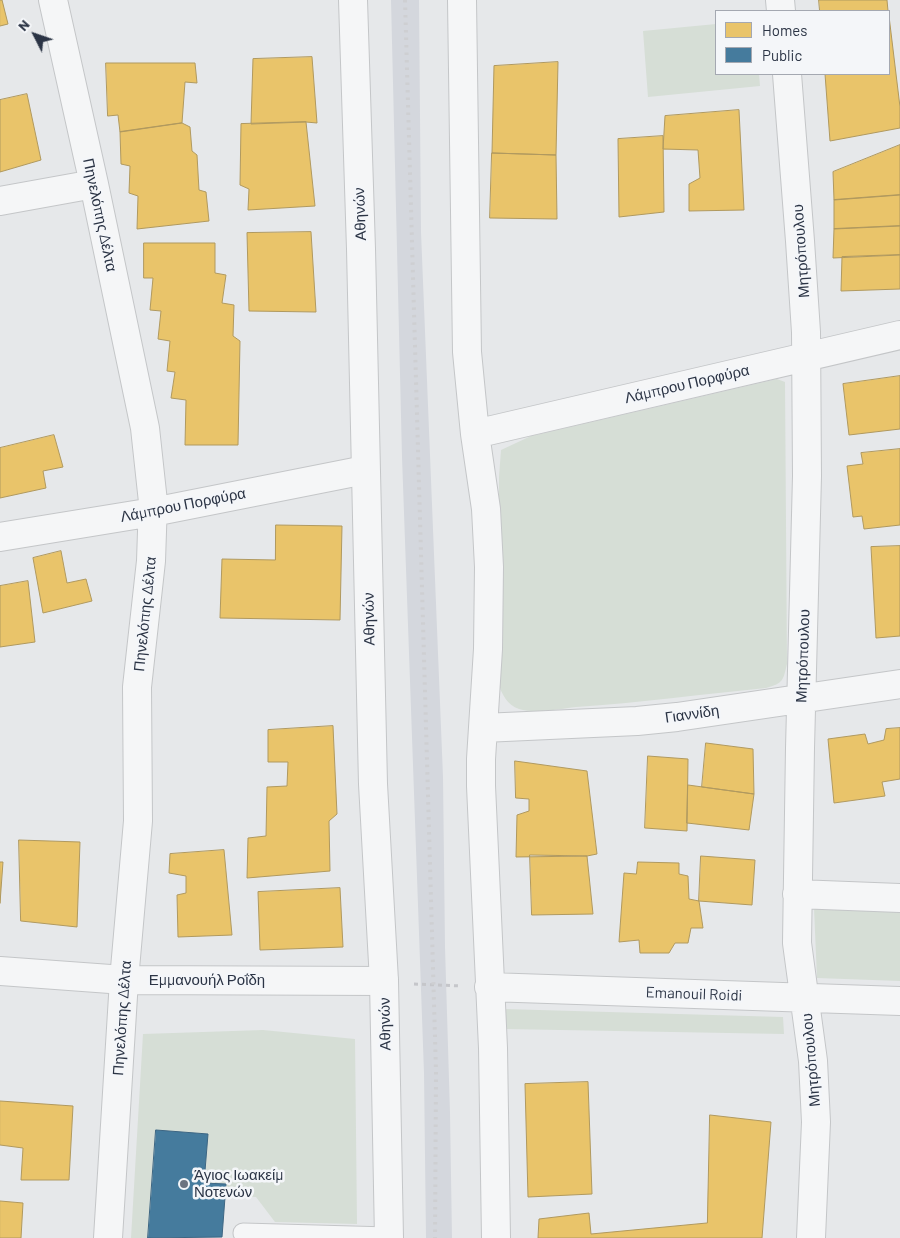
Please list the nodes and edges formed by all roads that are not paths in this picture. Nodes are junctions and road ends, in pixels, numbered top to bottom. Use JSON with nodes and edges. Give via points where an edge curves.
{"nodes":[{"id":1,"x":53,"y":0,"type":"edge"},
{"id":2,"x":353,"y":0,"type":"edge"},
{"id":3,"x":462,"y":0,"type":"edge"},
{"id":4,"x":786,"y":75,"type":"edge"},
{"id":5,"x":94,"y":184,"type":"junction"},
{"id":6,"x":0,"y":201,"type":"edge"},
{"id":7,"x":900,"y":335,"type":"edge"},
{"id":8,"x":806,"y":356,"type":"junction"},
{"id":9,"x":474,"y":434,"type":"junction"},
{"id":10,"x":365,"y":470,"type":"junction"},
{"id":11,"x":153,"y":512,"type":"junction"},
{"id":12,"x":0,"y":537,"type":"edge"},
{"id":13,"x":900,"y":684,"type":"edge"},
{"id":14,"x":802,"y":697,"type":"junction"},
{"id":15,"x":483,"y":728,"type":"junction"},
{"id":16,"x":798,"y":894,"type":"junction"},
{"id":17,"x":900,"y":898,"type":"edge"},
{"id":18,"x":0,"y":971,"type":"edge"},
{"id":19,"x":124,"y":980,"type":"junction"},
{"id":20,"x":384,"y":981,"type":"junction"},
{"id":21,"x":489,"y":987,"type":"junction"},
{"id":22,"x":805,"y":997,"type":"junction"},
{"id":23,"x":900,"y":1000,"type":"edge"},
{"id":24,"x":243,"y":1233,"type":"dead end"},
{"id":25,"x":108,"y":1238,"type":"edge"},
{"id":26,"x":389,"y":1238,"type":"edge"},
{"id":27,"x":496,"y":1238,"type":"edge"},
{"id":28,"x":811,"y":1238,"type":"edge"}],
"edges":[{"from":1,"to":5,"type":"street","name":"Πηνελόπης Δέλτα"},
{"from":2,"to":10,"type":"street","name":"Αθηνών"},
{"from":3,"to":9,"type":"street","via":[[467,352]]},
{"from":4,"to":8,"type":"street","name":"Μητρόπουλου"},
{"from":5,"to":6,"type":"street"},
{"from":5,"to":11,"type":"street","name":"Πηνελόπης Δέλτα","via":[[145,428]]},
{"from":7,"to":8,"type":"street","name":"Λάμπρου Πορφύρα"},
{"from":8,"to":9,"type":"street","name":"Λάμπρου Πορφύρα"},
{"from":8,"to":14,"type":"street","name":"Μητρόπουλου"},
{"from":9,"to":15,"type":"street","via":[[486,509],[490,567]]},
{"from":10,"to":11,"type":"street","name":"Λάμπρου Πορφύρα"},
{"from":10,"to":20,"type":"street","name":"Αθηνών","via":[[373,784]]},
{"from":11,"to":12,"type":"street","name":"Λάμπρου Πορφύρα"},
{"from":11,"to":19,"type":"street","name":"Πηνελόπης Δέλτα","via":[[137,686],[138,821]]},
{"from":13,"to":14,"type":"street","name":"Γιαννίδη"},
{"from":14,"to":15,"type":"street","name":"Γιαννίδη","via":[[637,721]]},
{"from":14,"to":16,"type":"street","name":"Μητρόπουλου"},
{"from":15,"to":21,"type":"street","via":[[481,786]]},
{"from":16,"to":17,"type":"street"},
{"from":16,"to":22,"type":"street","name":"Μητρόπουλου","via":[[797,943]]},
{"from":18,"to":19,"type":"street","name":"Εμμανουήλ Ροΐδη"},
{"from":19,"to":20,"type":"street","name":"Εμμανουήλ Ροΐδη"},
{"from":19,"to":25,"type":"street","name":"Πηνελόπης Δέλτα"},
{"from":20,"to":26,"type":"street","name":"Αθηνών"},
{"from":21,"to":22,"type":"street","name":"Emanouil Roidi"},
{"from":21,"to":27,"type":"street"},
{"from":22,"to":23,"type":"street","name":"Emanouil Roidi"},
{"from":22,"to":28,"type":"street","name":"Μητρόπουλου","via":[[816,1122]]},
{"from":24,"to":26,"type":"lane"}]}
